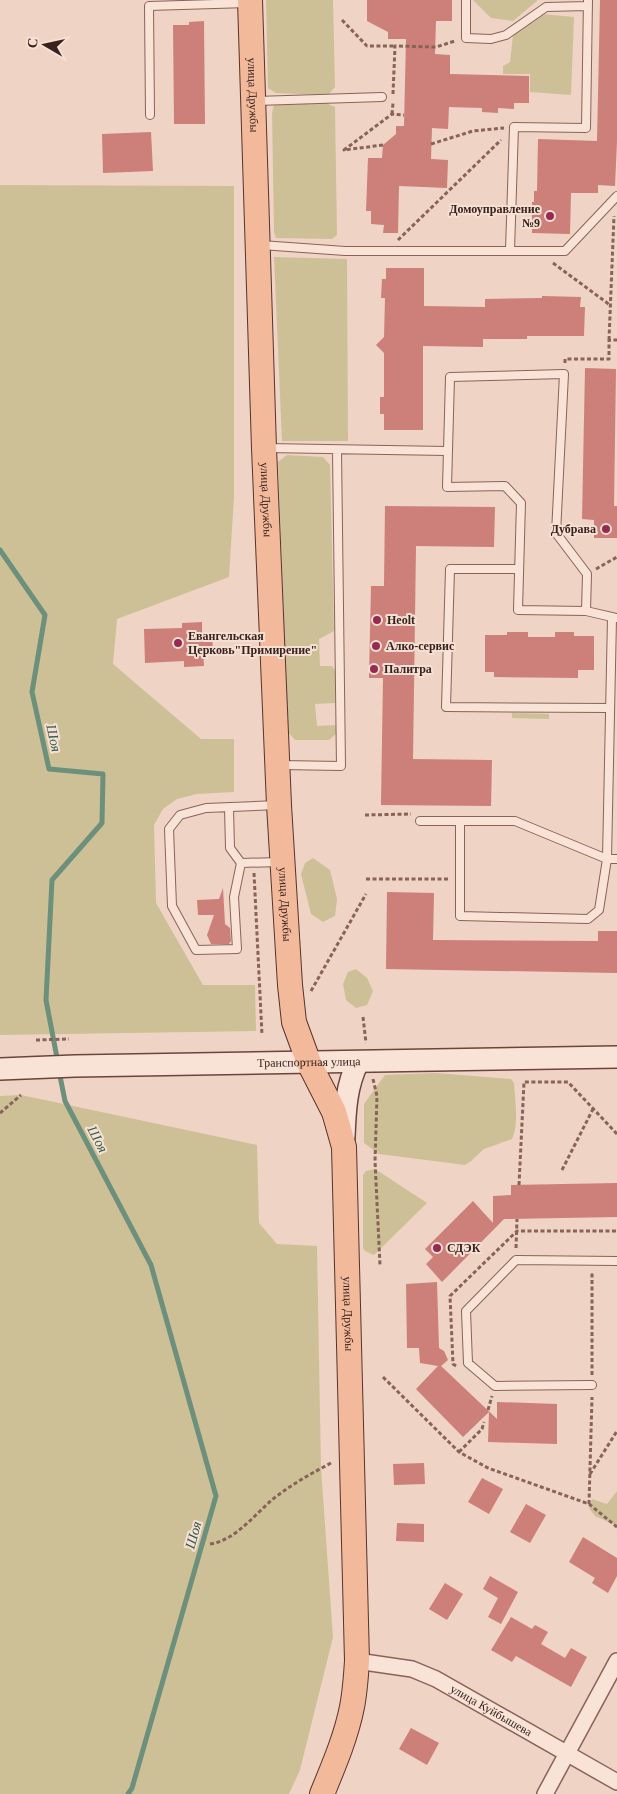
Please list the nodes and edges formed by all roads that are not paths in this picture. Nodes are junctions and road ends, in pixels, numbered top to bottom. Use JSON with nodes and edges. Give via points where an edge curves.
{"nodes":[{"id":1,"x":466,"y":0,"type":"edge"},
{"id":2,"x":250,"y":1,"type":"edge"},
{"id":3,"x":546,"y":3,"type":"edge"},
{"id":4,"x":588,"y":3,"type":"edge"},
{"id":5,"x":382,"y":98,"type":"dead end"},
{"id":6,"x":254,"y":101,"type":"junction"},
{"id":7,"x":150,"y":114,"type":"dead end"},
{"id":8,"x":616,"y":197,"type":"edge"},
{"id":9,"x":259,"y":245,"type":"junction"},
{"id":10,"x":510,"y":250,"type":"junction"},
{"id":11,"x":264,"y":448,"type":"junction"},
{"id":12,"x":337,"y":450,"type":"junction"},
{"id":13,"x":447,"y":451,"type":"junction"},
{"id":14,"x":519,"y":569,"type":"junction"},
{"id":15,"x":586,"y":611,"type":"junction"},
{"id":16,"x":615,"y":618,"type":"edge"},
{"id":17,"x":610,"y":708,"type":"junction"},
{"id":18,"x":278,"y":764,"type":"junction"},
{"id":19,"x":279,"y":805,"type":"junction"},
{"id":20,"x":229,"y":808,"type":"junction"},
{"id":21,"x":420,"y":821,"type":"road end"},
{"id":22,"x":460,"y":821,"type":"junction"},
{"id":23,"x":607,"y":859,"type":"junction"},
{"id":24,"x":617,"y":859,"type":"edge"},
{"id":25,"x":282,"y":862,"type":"junction"},
{"id":26,"x":240,"y":863,"type":"junction"},
{"id":27,"x":617,"y":1058,"type":"edge"},
{"id":28,"x":363,"y":1062,"type":"junction"},
{"id":29,"x":309,"y":1063,"type":"junction"},
{"id":30,"x":0,"y":1069,"type":"edge"},
{"id":31,"x":344,"y":1147,"type":"junction"},
{"id":32,"x":617,"y":1260,"type":"edge"},
{"id":33,"x":592,"y":1385,"type":"dead end"},
{"id":34,"x":357,"y":1661,"type":"junction"},
{"id":35,"x":617,"y":1661,"type":"edge"},
{"id":36,"x":568,"y":1754,"type":"junction"},
{"id":37,"x":617,"y":1782,"type":"edge"},
{"id":38,"x":322,"y":1794,"type":"edge"},
{"id":39,"x":545,"y":1794,"type":"edge"}],
"edges":[{"from":1,"to":3,"type":"lane","via":[[466,38],[491,39],[506,35]]},
{"from":2,"to":6,"type":"main road","name":"улица Дружбы"},
{"from":2,"to":7,"type":"lane","via":[[149,6]]},
{"from":3,"to":4,"type":"lane"},
{"from":4,"to":10,"type":"lane","via":[[586,128],[514,127]]},
{"from":5,"to":6,"type":"lane"},
{"from":6,"to":9,"type":"main road","name":"улица Дружбы"},
{"from":8,"to":10,"type":"lane","via":[[566,251]]},
{"from":9,"to":10,"type":"lane","via":[[386,252]]},
{"from":9,"to":11,"type":"main road","name":"улица Дружбы"},
{"from":11,"to":12,"type":"lane"},
{"from":11,"to":18,"type":"main road","name":"улица Дружбы"},
{"from":12,"to":13,"type":"lane"},
{"from":12,"to":18,"type":"lane","via":[[341,766]]},
{"from":13,"to":14,"type":"lane","via":[[447,487],[505,486],[521,503]]},
{"from":13,"to":15,"type":"lane","via":[[450,377],[564,374],[556,533],[587,574]]},
{"from":14,"to":15,"type":"lane","via":[[518,610]]},
{"from":14,"to":17,"type":"lane","via":[[450,568],[446,707]]},
{"from":15,"to":16,"type":"lane"},
{"from":16,"to":17,"type":"lane"},
{"from":17,"to":23,"type":"lane"},
{"from":18,"to":19,"type":"main road","name":"улица Дружбы"},
{"from":19,"to":20,"type":"lane"},
{"from":19,"to":25,"type":"main road","name":"улица Дружбы"},
{"from":20,"to":26,"type":"lane","via":[[230,848]]},
{"from":20,"to":26,"type":"lane","via":[[206,808],[180,815],[170,830],[172,906],[196,950],[237,949],[234,897]]},
{"from":21,"to":22,"type":"lane"},
{"from":22,"to":23,"type":"lane","via":[[515,821]]},
{"from":22,"to":23,"type":"lane","via":[[460,916],[588,919],[599,910]]},
{"from":23,"to":24,"type":"lane"},
{"from":25,"to":26,"type":"lane"},
{"from":25,"to":29,"type":"main road","name":"улица Дружбы","via":[[294,1022]]},
{"from":27,"to":28,"type":"main road","name":"Транспортная улица"},
{"from":28,"to":29,"type":"main road","name":"Транспортная улица"},
{"from":28,"to":31,"type":"main road","via":[[352,1074],[346,1098]]},
{"from":29,"to":30,"type":"main road","name":"Транспортная улица"},
{"from":29,"to":31,"type":"main road","name":"улица Дружбы","via":[[334,1112]]},
{"from":31,"to":34,"type":"main road","name":"улица Дружбы"},
{"from":32,"to":33,"type":"lane","via":[[516,1260],[466,1311],[468,1362],[495,1386]]},
{"from":34,"to":36,"type":"street","name":"улица Куйбышева","via":[[412,1670],[436,1678]]},
{"from":34,"to":38,"type":"main road","name":"улица Дружбы","via":[[347,1730]]},
{"from":35,"to":36,"type":"street"},
{"from":36,"to":37,"type":"street","name":"улица Куйбышева"},
{"from":36,"to":39,"type":"street"}]}
